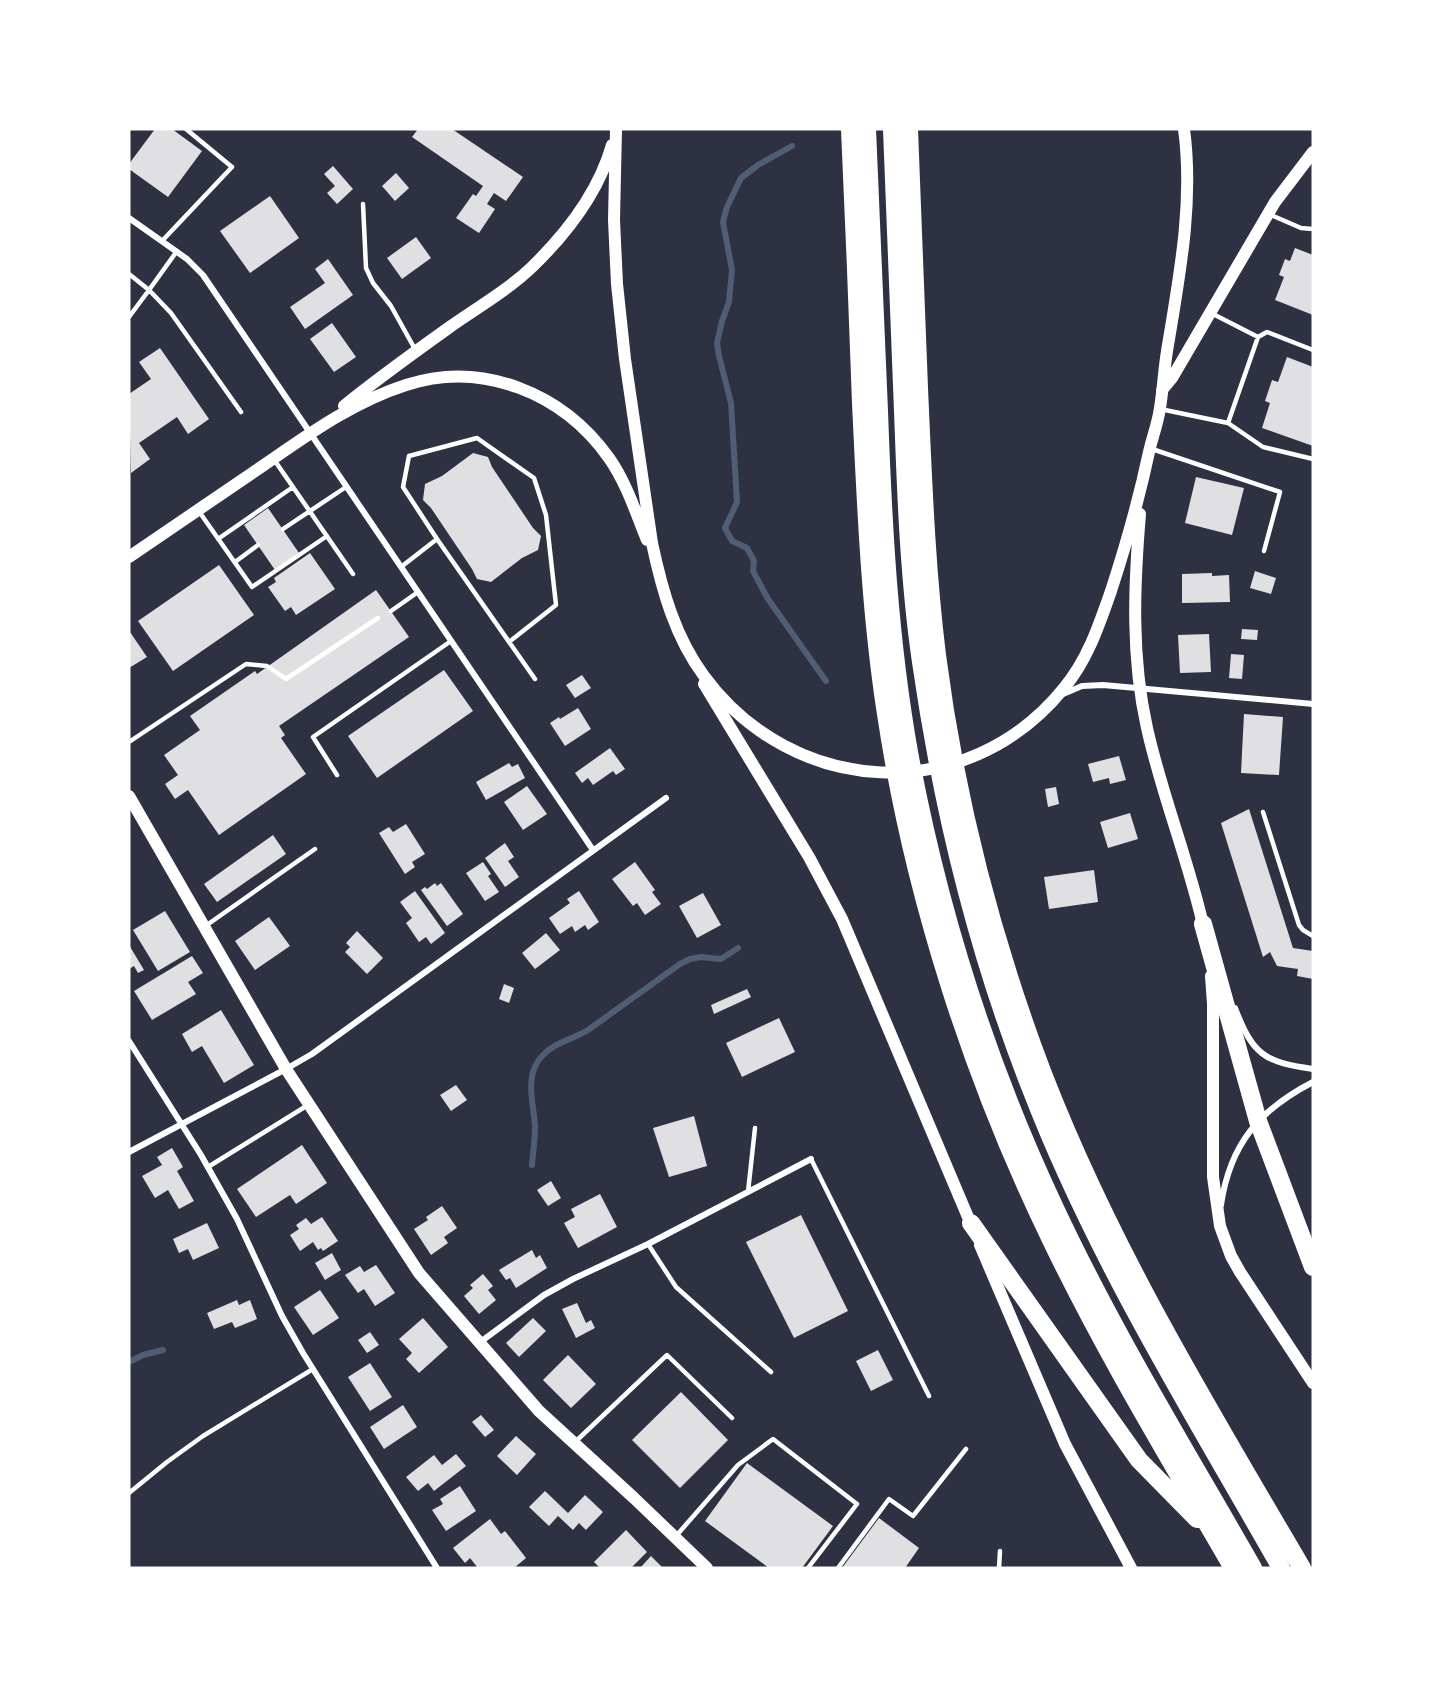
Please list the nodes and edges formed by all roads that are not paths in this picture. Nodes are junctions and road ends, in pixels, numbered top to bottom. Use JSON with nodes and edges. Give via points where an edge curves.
{"nodes":[{"id":1,"x":186,"y":129,"type":"edge"},
{"id":2,"x":616,"y":129,"type":"edge"},
{"id":3,"x":850,"y":129,"type":"edge"},
{"id":4,"x":867,"y":129,"type":"edge"},
{"id":5,"x":892,"y":129,"type":"edge"},
{"id":6,"x":909,"y":129,"type":"edge"},
{"id":7,"x":1184,"y":129,"type":"edge"},
{"id":8,"x":1313,"y":152,"type":"edge"},
{"id":9,"x":363,"y":204,"type":"dead end"},
{"id":10,"x":1268,"y":214,"type":"junction"},
{"id":11,"x":129,"y":218,"type":"edge"},
{"id":12,"x":1313,"y":229,"type":"edge"},
{"id":13,"x":162,"y":241,"type":"junction"},
{"id":14,"x":177,"y":251,"type":"junction"},
{"id":15,"x":129,"y":274,"type":"edge"},
{"id":16,"x":149,"y":290,"type":"junction"},
{"id":17,"x":1210,"y":313,"type":"junction"},
{"id":18,"x":129,"y":317,"type":"edge"},
{"id":19,"x":1258,"y":337,"type":"junction"},
{"id":20,"x":1313,"y":350,"type":"edge"},
{"id":21,"x":416,"y":351,"type":"junction"},
{"id":22,"x":1161,"y":391,"type":"junction"},
{"id":23,"x":1160,"y":409,"type":"junction"},
{"id":24,"x":241,"y":412,"type":"dead end"},
{"id":25,"x":1228,"y":423,"type":"junction"},
{"id":26,"x":310,"y":434,"type":"junction"},
{"id":27,"x":1150,"y":448,"type":"junction"},
{"id":28,"x":274,"y":458,"type":"junction"},
{"id":29,"x":1313,"y":459,"type":"edge"},
{"id":30,"x":1142,"y":485,"type":"junction"},
{"id":31,"x":293,"y":487,"type":"junction"},
{"id":32,"x":346,"y":487,"type":"junction"},
{"id":33,"x":198,"y":510,"type":"junction"},
{"id":34,"x":309,"y":511,"type":"junction"},
{"id":35,"x":283,"y":529,"type":"dead end"},
{"id":36,"x":327,"y":536,"type":"junction"},
{"id":37,"x":218,"y":539,"type":"junction"},
{"id":38,"x":437,"y":539,"type":"junction"},
{"id":39,"x":258,"y":545,"type":"dead end"},
{"id":40,"x":1264,"y":551,"type":"dead end"},
{"id":41,"x":129,"y":557,"type":"edge"},
{"id":42,"x":235,"y":562,"type":"junction"},
{"id":43,"x":401,"y":567,"type":"junction"},
{"id":44,"x":658,"y":569,"type":"junction"},
{"id":45,"x":352,"y":574,"type":"dead end"},
{"id":46,"x":418,"y":592,"type":"junction"},
{"id":47,"x":391,"y":611,"type":"dead end"},
{"id":48,"x":378,"y":618,"type":"dead end"},
{"id":49,"x":451,"y":641,"type":"junction"},
{"id":50,"x":509,"y":642,"type":"junction"},
{"id":51,"x":686,"y":648,"type":"junction"},
{"id":52,"x":535,"y":679,"type":"dead end"},
{"id":53,"x":1140,"y":687,"type":"junction"},
{"id":54,"x":1055,"y":699,"type":"junction"},
{"id":55,"x":1313,"y":704,"type":"edge"},
{"id":56,"x":129,"y":742,"type":"edge"},
{"id":57,"x":337,"y":775,"type":"dead end"},
{"id":58,"x":129,"y":796,"type":"edge"},
{"id":59,"x":666,"y":798,"type":"dead end"},
{"id":60,"x":1263,"y":812,"type":"dead end"},
{"id":61,"x":315,"y":849,"type":"dead end"},
{"id":62,"x":593,"y":850,"type":"junction"},
{"id":63,"x":1203,"y":924,"type":"junction"},
{"id":64,"x":204,"y":927,"type":"junction"},
{"id":65,"x":1313,"y":936,"type":"edge"},
{"id":66,"x":129,"y":1041,"type":"edge"},
{"id":67,"x":286,"y":1069,"type":"junction"},
{"id":68,"x":1313,"y":1069,"type":"edge"},
{"id":69,"x":1313,"y":1082,"type":"edge"},
{"id":70,"x":309,"y":1105,"type":"junction"},
{"id":71,"x":1258,"y":1121,"type":"junction"},
{"id":72,"x":182,"y":1124,"type":"junction"},
{"id":73,"x":755,"y":1128,"type":"dead end"},
{"id":74,"x":129,"y":1152,"type":"edge"},
{"id":75,"x":811,"y":1159,"type":"joint"},
{"id":76,"x":208,"y":1167,"type":"junction"},
{"id":77,"x":748,"y":1192,"type":"junction"},
{"id":78,"x":971,"y":1223,"type":"junction"},
{"id":79,"x":1220,"y":1226,"type":"junction"},
{"id":80,"x":648,"y":1244,"type":"junction"},
{"id":81,"x":1313,"y":1267,"type":"edge"},
{"id":82,"x":479,"y":1343,"type":"junction"},
{"id":83,"x":313,"y":1369,"type":"junction"},
{"id":84,"x":771,"y":1372,"type":"dead end"},
{"id":85,"x":1313,"y":1383,"type":"edge"},
{"id":86,"x":929,"y":1396,"type":"dead end"},
{"id":87,"x":732,"y":1418,"type":"dead end"},
{"id":88,"x":574,"y":1443,"type":"junction"},
{"id":89,"x":966,"y":1449,"type":"dead end"},
{"id":90,"x":129,"y":1493,"type":"edge"},
{"id":91,"x":675,"y":1537,"type":"junction"},
{"id":92,"x":1215,"y":1537,"type":"junction"},
{"id":93,"x":1000,"y":1551,"type":"dead end"},
{"id":94,"x":437,"y":1568,"type":"edge"},
{"id":95,"x":707,"y":1568,"type":"edge"},
{"id":96,"x":808,"y":1568,"type":"edge"},
{"id":97,"x":838,"y":1568,"type":"edge"},
{"id":98,"x":999,"y":1568,"type":"edge"},
{"id":99,"x":1131,"y":1568,"type":"edge"},
{"id":100,"x":1233,"y":1568,"type":"edge"},
{"id":101,"x":1253,"y":1568,"type":"edge"},
{"id":102,"x":1281,"y":1568,"type":"edge"},
{"id":103,"x":1302,"y":1568,"type":"edge"}],
"edges":[{"from":1,"to":13,"type":"lane","via":[[232,167]]},
{"from":2,"to":21,"type":"main road","via":[[595,184],[576,216],[548,250],[519,278]]},
{"from":2,"to":44,"type":"main road","via":[[617,284]]},
{"from":3,"to":92,"type":"highway","via":[[872,605],[893,754],[925,898],[965,1030],[1030,1194],[1087,1312]]},
{"from":4,"to":101,"type":"highway","via":[[889,603],[909,752],[942,894],[984,1034],[1049,1196],[1102,1304]]},
{"from":5,"to":102,"type":"highway","via":[[913,588],[937,761],[972,914],[1018,1054],[1075,1192],[1141,1323]]},
{"from":6,"to":103,"type":"highway","via":[[930,586],[956,767],[989,909],[1037,1058],[1102,1210],[1160,1323]]},
{"from":7,"to":22,"type":"main road","via":[[1188,202]]},
{"from":8,"to":10,"type":"main road"},
{"from":9,"to":21,"type":"lane","via":[[366,268]]},
{"from":10,"to":12,"type":"lane","via":[[1300,228]]},
{"from":10,"to":17,"type":"main road"},
{"from":11,"to":13,"type":"street"},
{"from":13,"to":14,"type":"street"},
{"from":14,"to":16,"type":"lane"},
{"from":14,"to":26,"type":"street","via":[[203,275]]},
{"from":15,"to":16,"type":"lane"},
{"from":16,"to":18,"type":"lane"},
{"from":16,"to":24,"type":"lane","via":[[171,313]]},
{"from":17,"to":19,"type":"lane"},
{"from":17,"to":22,"type":"main road"},
{"from":19,"to":20,"type":"lane","via":[[1267,332]]},
{"from":19,"to":25,"type":"lane"},
{"from":21,"to":26,"type":"main road"},
{"from":22,"to":23,"type":"main road"},
{"from":23,"to":25,"type":"lane"},
{"from":23,"to":27,"type":"main road"},
{"from":25,"to":29,"type":"lane","via":[[1263,447]]},
{"from":26,"to":28,"type":"main road"},
{"from":26,"to":32,"type":"street"},
{"from":26,"to":44,"type":"main road","via":[[372,398],[408,384],[446,377],[506,382],[565,412],[600,446],[619,475]]},
{"from":27,"to":30,"type":"main road"},
{"from":27,"to":40,"type":"lane","via":[[1280,492]]},
{"from":28,"to":31,"type":"lane"},
{"from":28,"to":33,"type":"main road"},
{"from":30,"to":53,"type":"main road","via":[[1135,609]]},
{"from":30,"to":54,"type":"main road","via":[[1096,633],[1083,660]]},
{"from":31,"to":34,"type":"lane"},
{"from":31,"to":37,"type":"lane"},
{"from":32,"to":34,"type":"lane"},
{"from":32,"to":43,"type":"street"},
{"from":33,"to":37,"type":"lane"},
{"from":33,"to":41,"type":"main road"},
{"from":34,"to":35,"type":"lane"},
{"from":34,"to":36,"type":"lane"},
{"from":36,"to":42,"type":"lane","via":[[252,587]]},
{"from":36,"to":45,"type":"lane"},
{"from":37,"to":42,"type":"lane"},
{"from":38,"to":43,"type":"lane"},
{"from":38,"to":50,"type":"lane"},
{"from":38,"to":50,"type":"lane","via":[[403,487],[409,456],[477,438],[534,478],[546,515],[556,605]]},
{"from":39,"to":42,"type":"lane"},
{"from":43,"to":46,"type":"street"},
{"from":44,"to":51,"type":"main road"},
{"from":46,"to":47,"type":"lane"},
{"from":46,"to":49,"type":"street"},
{"from":48,"to":56,"type":"lane","via":[[286,679],[267,666],[246,664]]},
{"from":49,"to":57,"type":"lane","via":[[313,737]]},
{"from":49,"to":62,"type":"street"},
{"from":50,"to":52,"type":"lane"},
{"from":51,"to":54,"type":"main road","via":[[715,690],[752,726],[795,752],[827,764],[875,773],[921,771],[967,759],[1028,725]]},
{"from":51,"to":78,"type":"main road","via":[[713,701],[831,897]]},
{"from":53,"to":54,"type":"street","via":[[1093,684],[1072,689]]},
{"from":53,"to":55,"type":"street"},
{"from":53,"to":63,"type":"main road","via":[[1156,767]]},
{"from":58,"to":64,"type":"main road"},
{"from":59,"to":62,"type":"street"},
{"from":60,"to":65,"type":"lane","via":[[1299,925]]},
{"from":61,"to":64,"type":"lane"},
{"from":62,"to":67,"type":"street"},
{"from":63,"to":68,"type":"street","via":[[1248,1039],[1256,1049],[1282,1064]]},
{"from":63,"to":71,"type":"highway"},
{"from":63,"to":79,"type":"main road","via":[[1212,980],[1213,1178]]},
{"from":64,"to":67,"type":"main road"},
{"from":66,"to":72,"type":"street"},
{"from":67,"to":70,"type":"main road"},
{"from":67,"to":72,"type":"street"},
{"from":69,"to":71,"type":"street"},
{"from":70,"to":76,"type":"lane"},
{"from":70,"to":82,"type":"main road","via":[[419,1273]]},
{"from":71,"to":79,"type":"street","via":[[1241,1141],[1230,1166]]},
{"from":71,"to":81,"type":"highway"},
{"from":72,"to":74,"type":"street"},
{"from":72,"to":76,"type":"street"},
{"from":73,"to":77,"type":"lane"},
{"from":75,"to":77,"type":"street"},
{"from":75,"to":86,"type":"lane"},
{"from":76,"to":83,"type":"street","via":[[245,1233],[282,1316]]},
{"from":77,"to":80,"type":"street"},
{"from":78,"to":92,"type":"highway","via":[[1139,1460]]},
{"from":78,"to":99,"type":"main road","via":[[1065,1444]]},
{"from":79,"to":85,"type":"main road","via":[[1240,1272]]},
{"from":80,"to":82,"type":"street","via":[[544,1295]]},
{"from":80,"to":84,"type":"lane","via":[[676,1287]]},
{"from":82,"to":88,"type":"main road","via":[[539,1412]]},
{"from":83,"to":90,"type":"lane","via":[[203,1436]]},
{"from":83,"to":94,"type":"street"},
{"from":87,"to":88,"type":"lane","via":[[667,1355]]},
{"from":88,"to":91,"type":"main road"},
{"from":89,"to":97,"type":"lane","via":[[913,1516],[889,1499]]},
{"from":91,"to":95,"type":"main road"},
{"from":91,"to":96,"type":"lane","via":[[738,1465],[773,1439],[857,1504]]},
{"from":92,"to":100,"type":"highway"},
{"from":93,"to":98,"type":"lane"}]}
